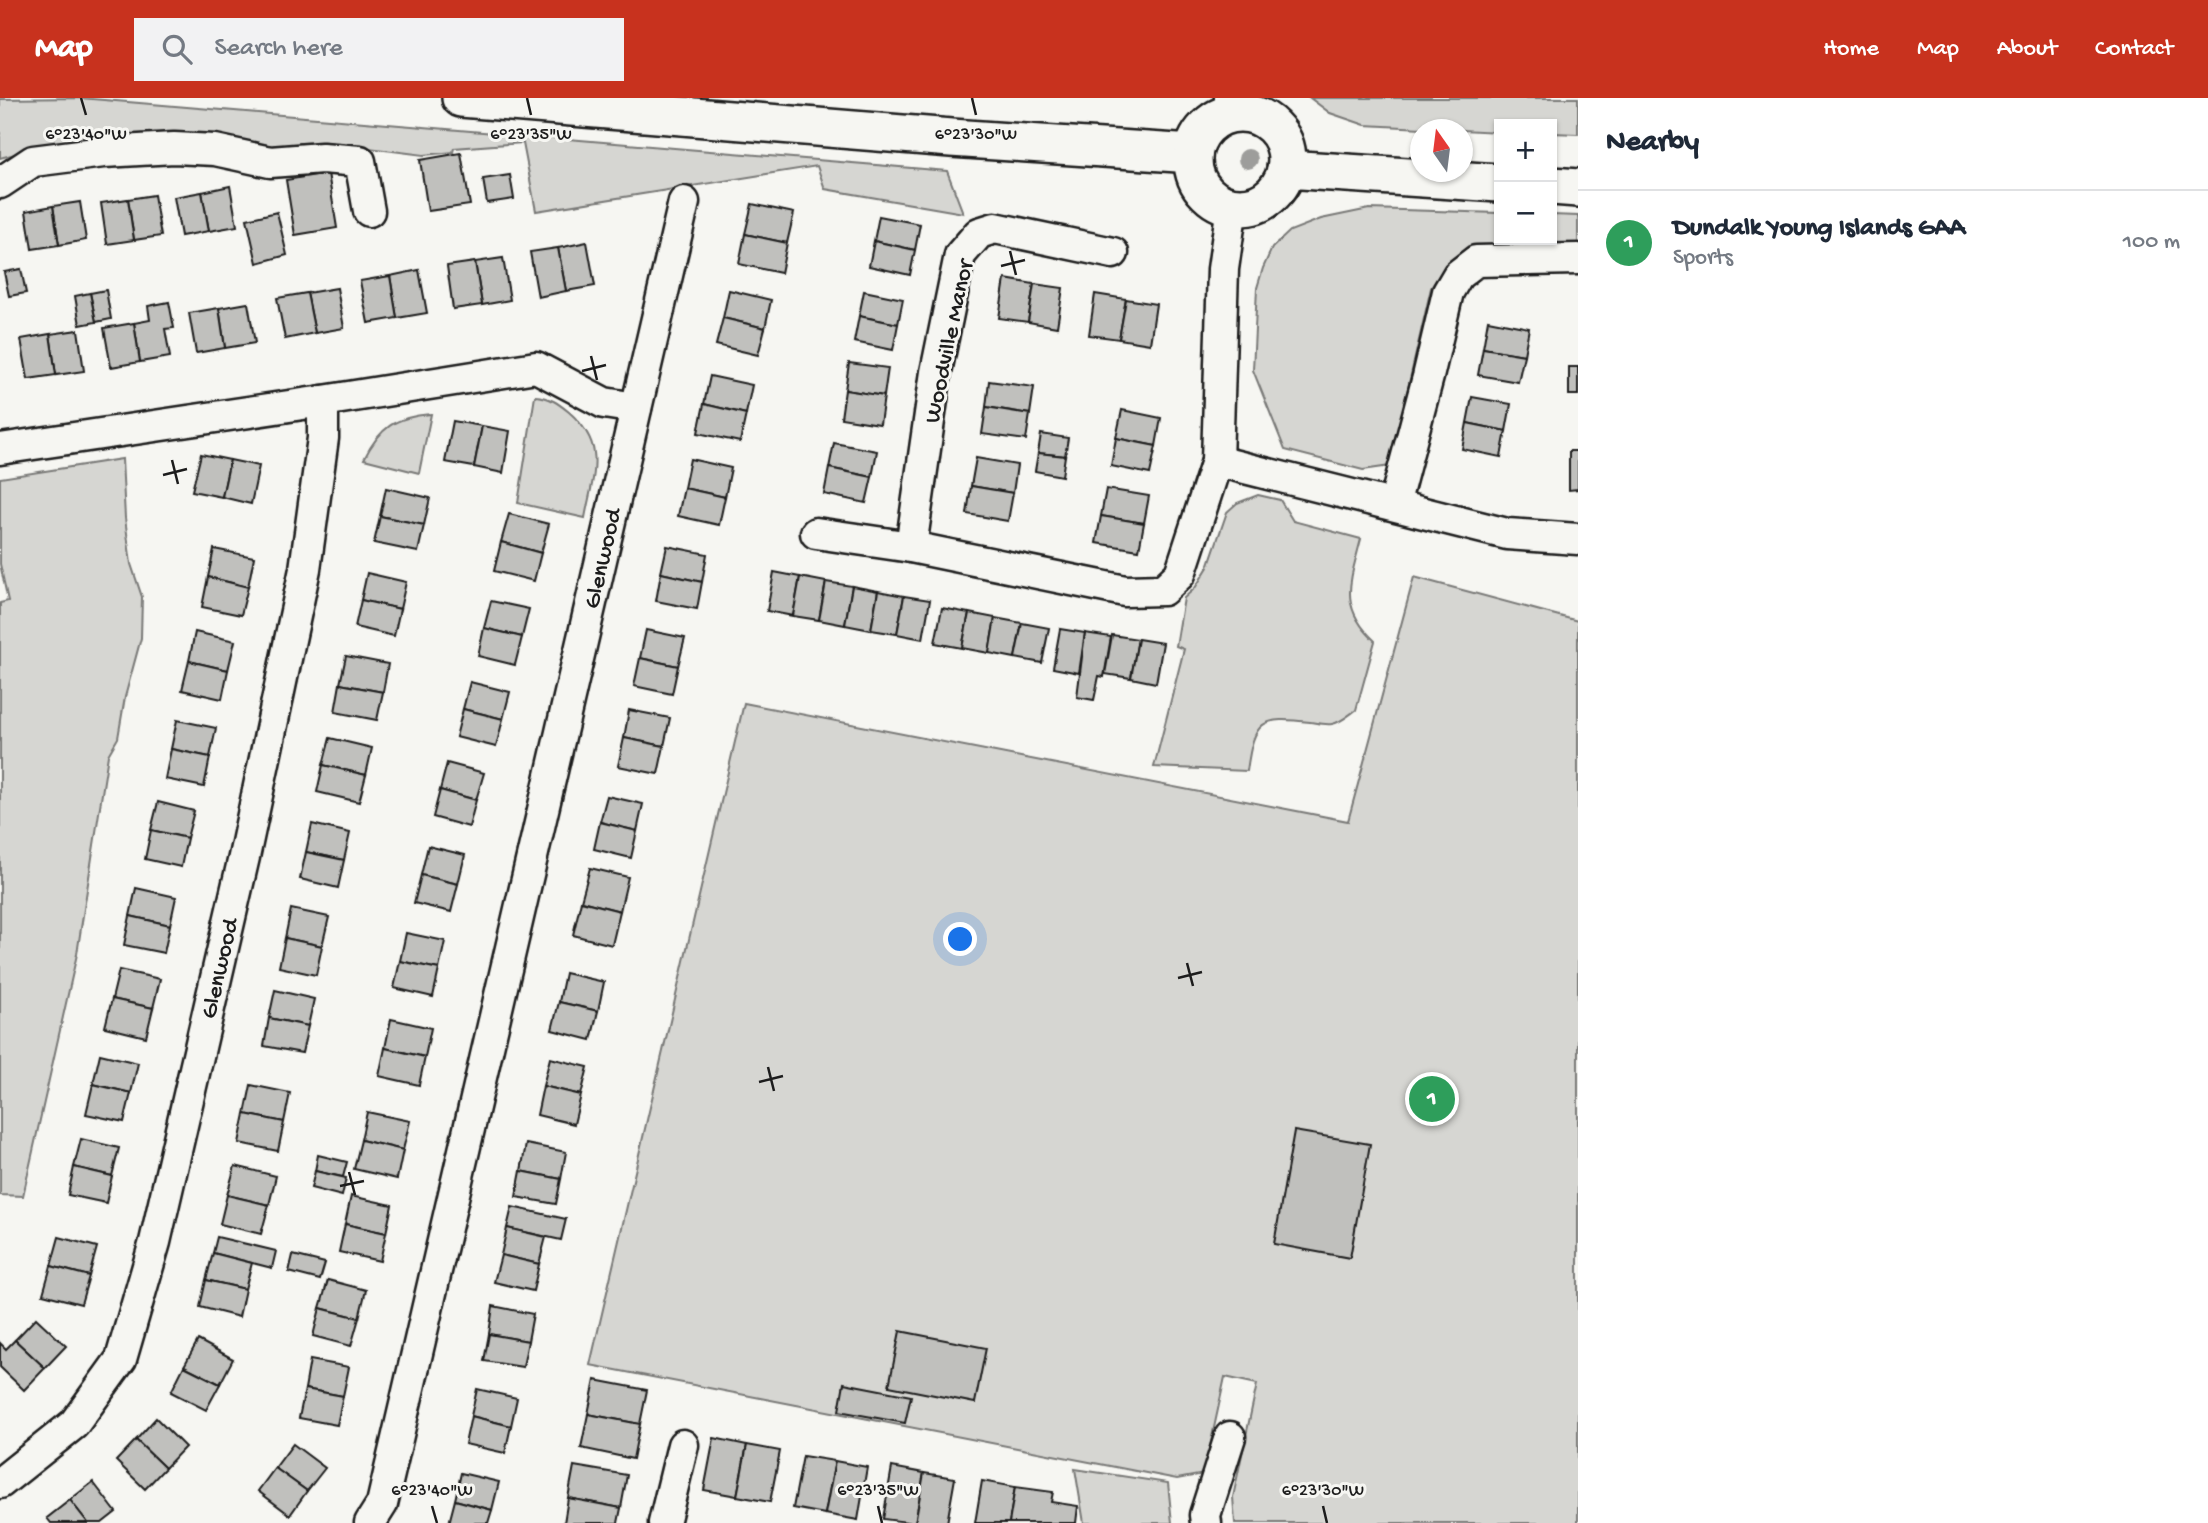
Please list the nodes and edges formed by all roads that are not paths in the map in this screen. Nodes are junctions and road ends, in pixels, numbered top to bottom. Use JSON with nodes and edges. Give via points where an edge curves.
{"nodes":[{"id":1,"x":461,"y":98,"type":"edge"},
{"id":2,"x":1232,"y":106,"type":"edge"},
{"id":3,"x":1193,"y":153,"type":"junction"},
{"id":4,"x":1286,"y":169,"type":"junction"},
{"id":5,"x":0,"y":183,"type":"edge"},
{"id":6,"x":1494,"y":183,"type":"edge"},
{"id":7,"x":1557,"y":186,"type":"edge"},
{"id":8,"x":1578,"y":188,"type":"edge"},
{"id":9,"x":684,"y":202,"type":"dead end"},
{"id":10,"x":1232,"y":206,"type":"junction"},
{"id":11,"x":369,"y":211,"type":"dead end"},
{"id":12,"x":1113,"y":253,"type":"dead end"},
{"id":13,"x":1578,"y":259,"type":"edge"},
{"id":14,"x":323,"y":401,"type":"junction"},
{"id":15,"x":636,"y":408,"type":"junction"},
{"id":16,"x":0,"y":449,"type":"edge"},
{"id":17,"x":1217,"y":461,"type":"junction"},
{"id":18,"x":1394,"y":505,"type":"junction"},
{"id":19,"x":816,"y":533,"type":"dead end"},
{"id":20,"x":1578,"y":539,"type":"edge"},
{"id":21,"x":911,"y":548,"type":"junction"},
{"id":22,"x":1230,"y":1437,"type":"dead end"},
{"id":23,"x":683,"y":1445,"type":"dead end"},
{"id":24,"x":0,"y":1483,"type":"edge"},
{"id":25,"x":370,"y":1523,"type":"edge"},
{"id":26,"x":664,"y":1523,"type":"edge"},
{"id":27,"x":1206,"y":1523,"type":"edge"}],
"edges":[{"from":1,"to":3,"type":"street"},
{"from":2,"to":3,"type":"street","via":[[1208,125]]},
{"from":2,"to":4,"type":"street","via":[[1273,126],[1285,148]]},
{"from":3,"to":10,"type":"street","via":[[1198,183],[1213,198]]},
{"from":4,"to":6,"type":"street"},
{"from":4,"to":10,"type":"street","via":[[1278,188],[1261,202]]},
{"from":5,"to":11,"type":"street","via":[[33,161],[104,152],[174,148],[215,150],[270,162],[322,158],[360,161]]},
{"from":7,"to":8,"type":"street"},
{"from":9,"to":15,"type":"street","name":"Glenwood"},
{"from":10,"to":17,"type":"street","via":[[1223,269]]},
{"from":12,"to":21,"type":"street","name":"Woodville Manor","via":[[995,228],[979,233],[960,255],[936,372]]},
{"from":13,"to":18,"type":"street","via":[[1476,261],[1458,275],[1448,292]]},
{"from":14,"to":15,"type":"street","via":[[536,367],[604,403]]},
{"from":14,"to":16,"type":"street"},
{"from":14,"to":24,"type":"street","name":"Glenwood","via":[[323,438],[304,569],[250,831],[156,1242],[121,1359],[74,1424]]},
{"from":15,"to":25,"type":"street","name":"Glenwood","via":[[382,1504]]},
{"from":17,"to":18,"type":"street"},
{"from":17,"to":21,"type":"street","via":[[1180,574],[1163,590],[1125,591]]},
{"from":18,"to":20,"type":"street","via":[[1507,534]]},
{"from":19,"to":21,"type":"street"},
{"from":22,"to":27,"type":"street"},
{"from":23,"to":26,"type":"street"}]}
